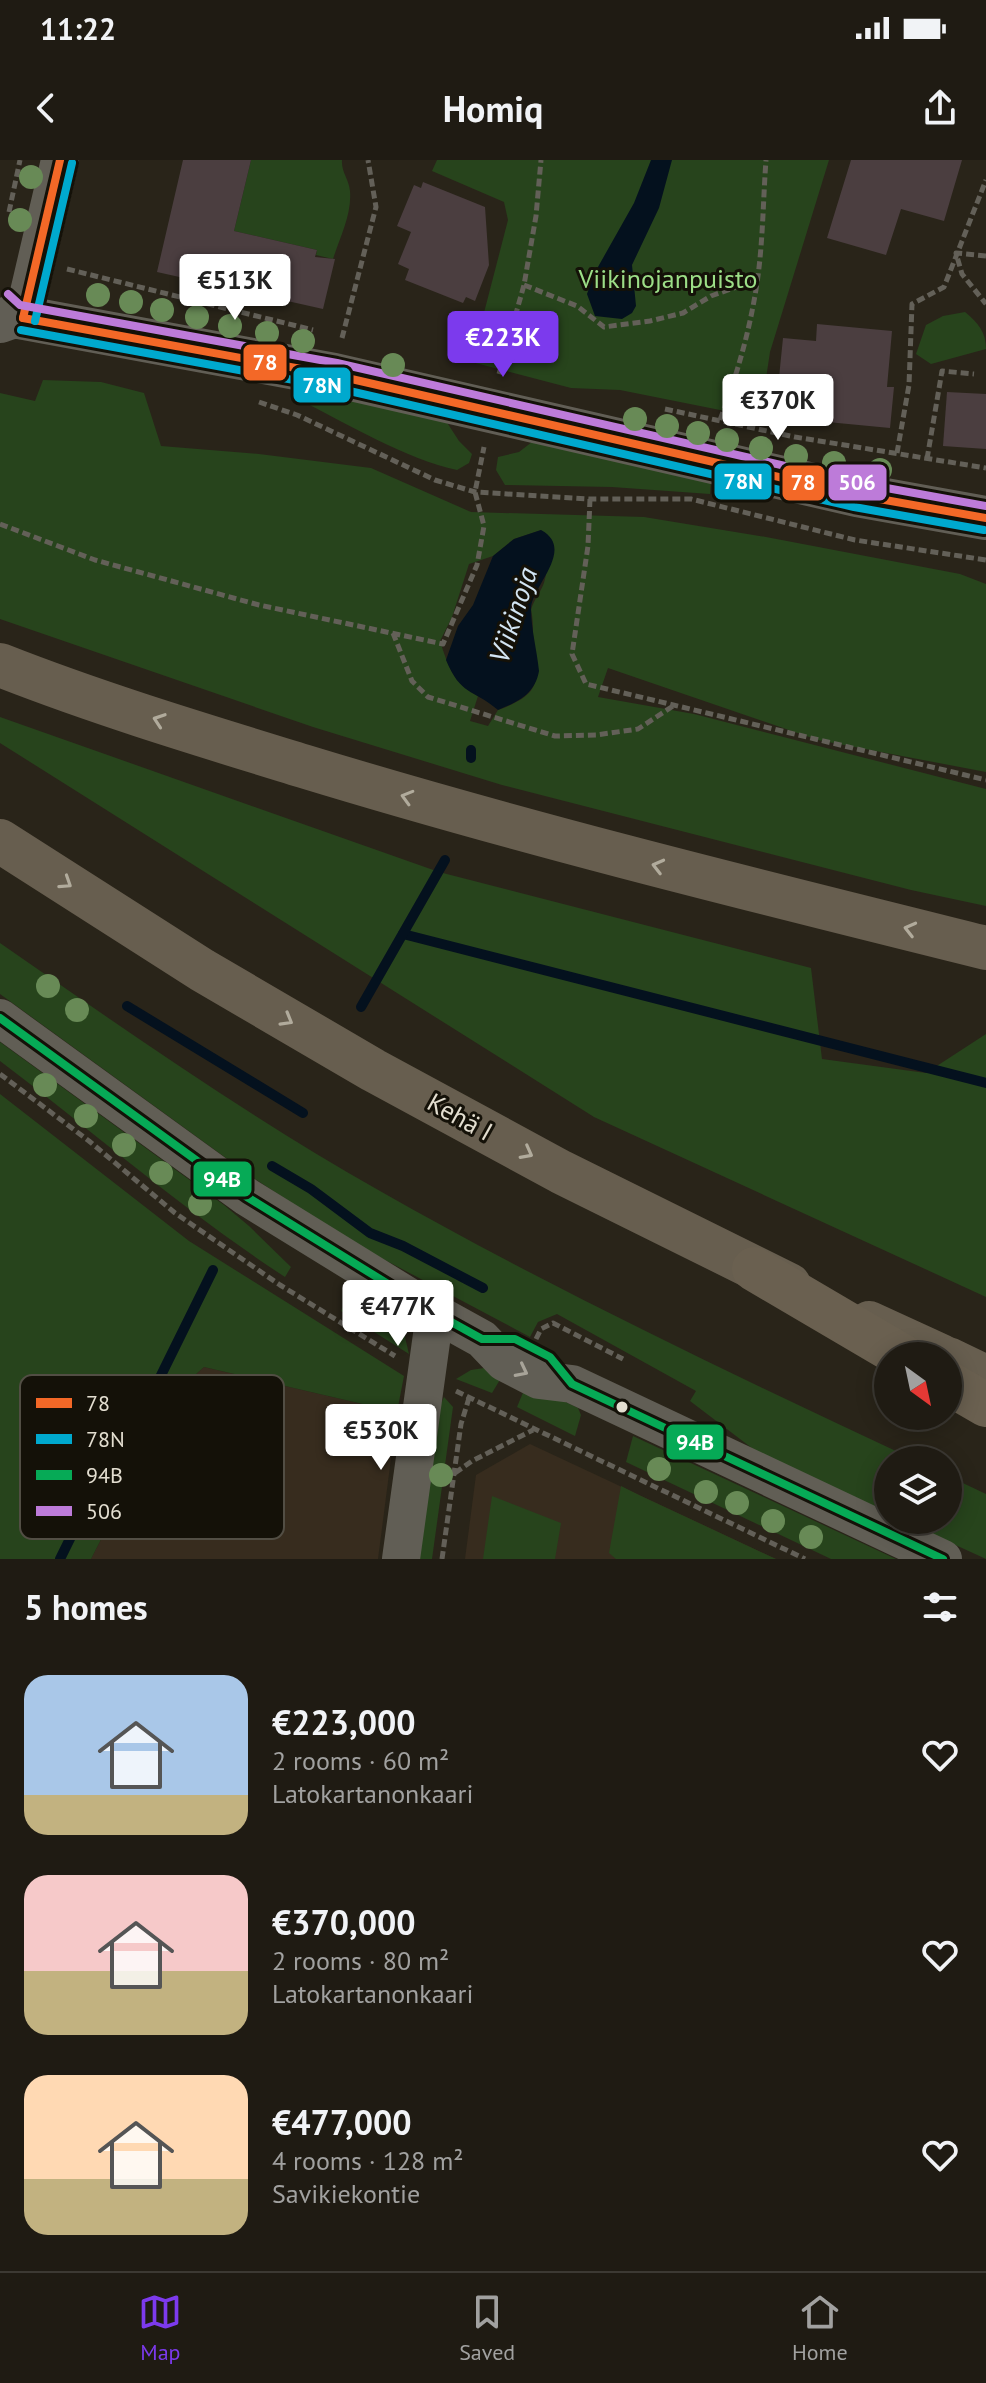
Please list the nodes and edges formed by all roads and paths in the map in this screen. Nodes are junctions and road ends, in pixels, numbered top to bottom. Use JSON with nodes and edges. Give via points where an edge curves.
{"nodes":[{"id":1,"x":60,"y":160,"type":"edge"},
{"id":2,"x":368,"y":160,"type":"edge"},
{"id":3,"x":541,"y":160,"type":"edge"},
{"id":4,"x":766,"y":160,"type":"edge"},
{"id":5,"x":986,"y":180,"type":"edge"},
{"id":6,"x":956,"y":253,"type":"junction"},
{"id":7,"x":986,"y":256,"type":"edge"},
{"id":8,"x":80,"y":272,"type":"dead end"},
{"id":9,"x":757,"y":279,"type":"junction"},
{"id":10,"x":524,"y":285,"type":"junction"},
{"id":11,"x":986,"y":304,"type":"edge"},
{"id":12,"x":9,"y":314,"type":"edge"},
{"id":13,"x":512,"y":330,"type":"dead end"},
{"id":14,"x":339,"y":346,"type":"junction"},
{"id":15,"x":974,"y":374,"type":"dead end"},
{"id":16,"x":255,"y":401,"type":"dead end"},
{"id":17,"x":651,"y":406,"type":"dead end"},
{"id":18,"x":720,"y":420,"type":"junction"},
{"id":19,"x":897,"y":453,"type":"junction"},
{"id":20,"x":927,"y":459,"type":"junction"},
{"id":21,"x":986,"y":468,"type":"edge"},
{"id":22,"x":475,"y":492,"type":"junction"},
{"id":23,"x":590,"y":499,"type":"junction"},
{"id":24,"x":986,"y":518,"type":"edge"},
{"id":25,"x":0,"y":524,"type":"edge"},
{"id":26,"x":986,"y":560,"type":"edge"},
{"id":27,"x":393,"y":633,"type":"junction"},
{"id":28,"x":0,"y":665,"type":"edge"},
{"id":29,"x":674,"y":705,"type":"junction"},
{"id":30,"x":986,"y":780,"type":"edge"},
{"id":31,"x":0,"y":841,"type":"edge"},
{"id":32,"x":986,"y":948,"type":"edge"},
{"id":33,"x":0,"y":1018,"type":"edge"},
{"id":34,"x":0,"y":1074,"type":"edge"},
{"id":35,"x":754,"y":1269,"type":"junction"},
{"id":36,"x":435,"y":1313,"type":"junction"},
{"id":37,"x":536,"y":1340,"type":"dead end"},
{"id":38,"x":878,"y":1342,"type":"edge"},
{"id":39,"x":911,"y":1342,"type":"edge"},
{"id":40,"x":398,"y":1358,"type":"dead end"},
{"id":41,"x":623,"y":1359,"type":"dead end"},
{"id":42,"x":962,"y":1366,"type":"edge"},
{"id":43,"x":986,"y":1377,"type":"edge"},
{"id":44,"x":449,"y":1388,"type":"dead end"},
{"id":45,"x":962,"y":1391,"type":"edge"},
{"id":46,"x":469,"y":1398,"type":"junction"},
{"id":47,"x":986,"y":1405,"type":"edge"},
{"id":48,"x":535,"y":1430,"type":"junction"},
{"id":49,"x":454,"y":1474,"type":"junction"},
{"id":50,"x":401,"y":1559,"type":"edge"},
{"id":51,"x":442,"y":1559,"type":"edge"},
{"id":52,"x":805,"y":1559,"type":"edge"},
{"id":53,"x":943,"y":1559,"type":"edge"}],
"edges":[{"from":1,"to":12,"type":"street"},
{"from":2,"to":14,"type":"path","via":[[376,207]]},
{"from":3,"to":10,"type":"path"},
{"from":4,"to":9,"type":"path"},
{"from":5,"to":6,"type":"path"},
{"from":6,"to":7,"type":"path"},
{"from":6,"to":11,"type":"path","via":[[962,274]]},
{"from":6,"to":19,"type":"path","via":[[944,287],[912,304],[909,385]]},
{"from":8,"to":14,"type":"path"},
{"from":9,"to":10,"type":"path","via":[[683,313],[604,327],[577,306]]},
{"from":9,"to":18,"type":"path","via":[[736,378]]},
{"from":10,"to":13,"type":"path"},
{"from":12,"to":14,"type":"street"},
{"from":14,"to":24,"type":"street","via":[[432,397],[857,495]]},
{"from":15,"to":20,"type":"path","via":[[942,371]]},
{"from":16,"to":22,"type":"path","via":[[297,415],[435,480]]},
{"from":17,"to":18,"type":"path"},
{"from":18,"to":19,"type":"path"},
{"from":19,"to":20,"type":"path"},
{"from":20,"to":21,"type":"path"},
{"from":22,"to":23,"type":"path"},
{"from":22,"to":27,"type":"path","via":[[484,526],[477,565],[443,644]]},
{"from":23,"to":26,"type":"path","via":[[691,499],[855,540]]},
{"from":23,"to":29,"type":"path","via":[[572,654],[586,684]]},
{"from":25,"to":27,"type":"path","via":[[95,560],[259,605]]},
{"from":27,"to":29,"type":"path","via":[[412,681],[428,697],[555,736],[638,729]]},
{"from":32,"to":28,"type":"highway","one_way":true,"via":[[609,854],[386,791]]},
{"from":29,"to":30,"type":"path"},
{"from":31,"to":35,"type":"highway","name":"Kehä I","one_way":true,"via":[[202,970],[373,1070]]},
{"from":33,"to":36,"type":"street","via":[[247,1197]]},
{"from":34,"to":40,"type":"path","via":[[175,1213]]},
{"from":35,"to":38,"type":"highway"},
{"from":35,"to":39,"type":"highway","name":"Kehä I"},
{"from":36,"to":50,"type":"street"},
{"from":36,"to":53,"type":"street","via":[[539,1380],[572,1384]]},
{"from":37,"to":41,"type":"path","via":[[541,1329],[553,1323]]},
{"from":42,"to":43,"type":"highway"},
{"from":44,"to":46,"type":"path"},
{"from":45,"to":47,"type":"highway"},
{"from":46,"to":48,"type":"path"},
{"from":46,"to":49,"type":"path"},
{"from":48,"to":49,"type":"path"},
{"from":48,"to":52,"type":"path"},
{"from":49,"to":51,"type":"path"}]}
